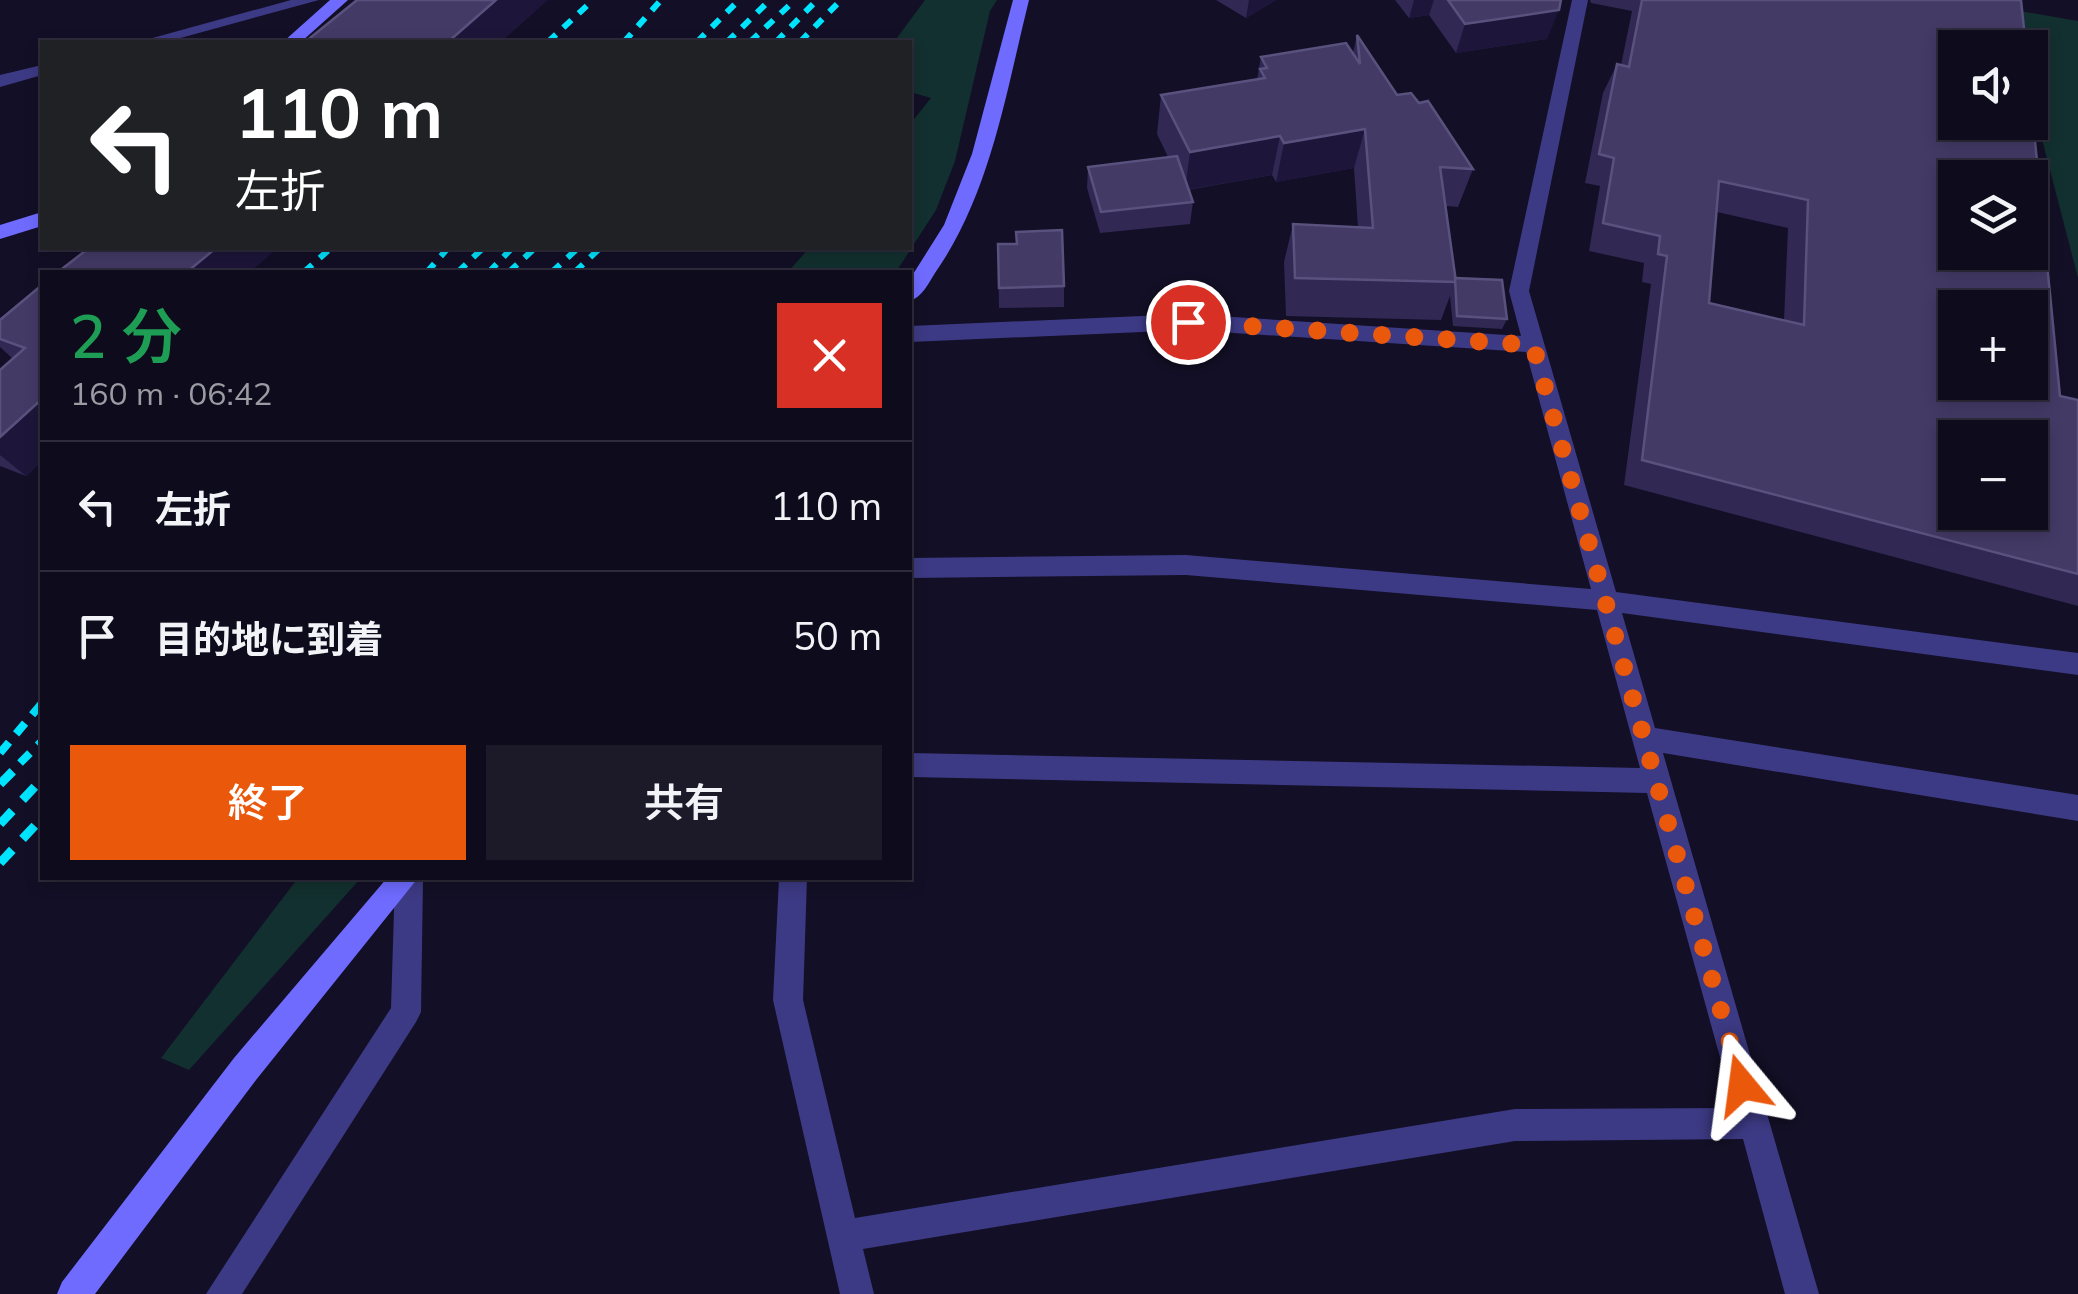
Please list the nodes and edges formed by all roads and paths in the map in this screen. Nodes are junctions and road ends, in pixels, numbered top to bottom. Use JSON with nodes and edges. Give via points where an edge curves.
{"nodes":[{"id":1,"x":311,"y":0,"type":"edge"},
{"id":2,"x":340,"y":0,"type":"edge"},
{"id":3,"x":1021,"y":0,"type":"edge"},
{"id":4,"x":1580,"y":0,"type":"edge"},
{"id":5,"x":155,"y":40,"type":"edge"},
{"id":6,"x":293,"y":40,"type":"edge"},
{"id":7,"x":40,"y":71,"type":"edge"},
{"id":8,"x":0,"y":81,"type":"edge"},
{"id":9,"x":40,"y":220,"type":"edge"},
{"id":10,"x":0,"y":232,"type":"edge"},
{"id":11,"x":912,"y":292,"type":"edge"},
{"id":12,"x":912,"y":334,"type":"edge"},
{"id":13,"x":1533,"y":345,"type":"junction"},
{"id":14,"x":912,"y":568,"type":"edge"},
{"id":15,"x":1608,"y":600,"type":"junction"},
{"id":16,"x":2078,"y":664,"type":"edge"},
{"id":17,"x":1642,"y":738,"type":"junction"},
{"id":18,"x":912,"y":765,"type":"edge"},
{"id":19,"x":1656,"y":782,"type":"junction"},
{"id":20,"x":2078,"y":808,"type":"edge"},
{"id":21,"x":405,"y":880,"type":"edge"},
{"id":22,"x":407,"y":880,"type":"edge"},
{"id":23,"x":793,"y":880,"type":"edge"},
{"id":24,"x":1754,"y":1123,"type":"junction"},
{"id":25,"x":843,"y":1236,"type":"junction"},
{"id":26,"x":74,"y":1294,"type":"edge"},
{"id":27,"x":223,"y":1294,"type":"edge"},
{"id":28,"x":857,"y":1294,"type":"edge"},
{"id":29,"x":1802,"y":1294,"type":"edge"}],
"edges":[{"from":1,"to":5,"type":"street"},
{"from":2,"to":6,"type":"main road"},
{"from":3,"to":11,"type":"main road","via":[[970,196],[940,257]]},
{"from":4,"to":13,"type":"street","via":[[1519,292]]},
{"from":7,"to":8,"type":"street"},
{"from":9,"to":10,"type":"main road"},
{"from":12,"to":13,"type":"street","via":[[1188,322]]},
{"from":13,"to":15,"type":"street"},
{"from":14,"to":15,"type":"street","via":[[1186,565]]},
{"from":15,"to":16,"type":"street"},
{"from":15,"to":17,"type":"street"},
{"from":17,"to":19,"type":"street"},
{"from":17,"to":20,"type":"street"},
{"from":18,"to":19,"type":"street"},
{"from":19,"to":24,"type":"street"},
{"from":21,"to":26,"type":"main road","via":[[245,1069]]},
{"from":22,"to":27,"type":"street","via":[[406,1012]]},
{"from":23,"to":25,"type":"street","via":[[788,1000]]},
{"from":24,"to":25,"type":"street","via":[[1515,1126]]},
{"from":24,"to":29,"type":"street"},
{"from":25,"to":28,"type":"street"}]}
